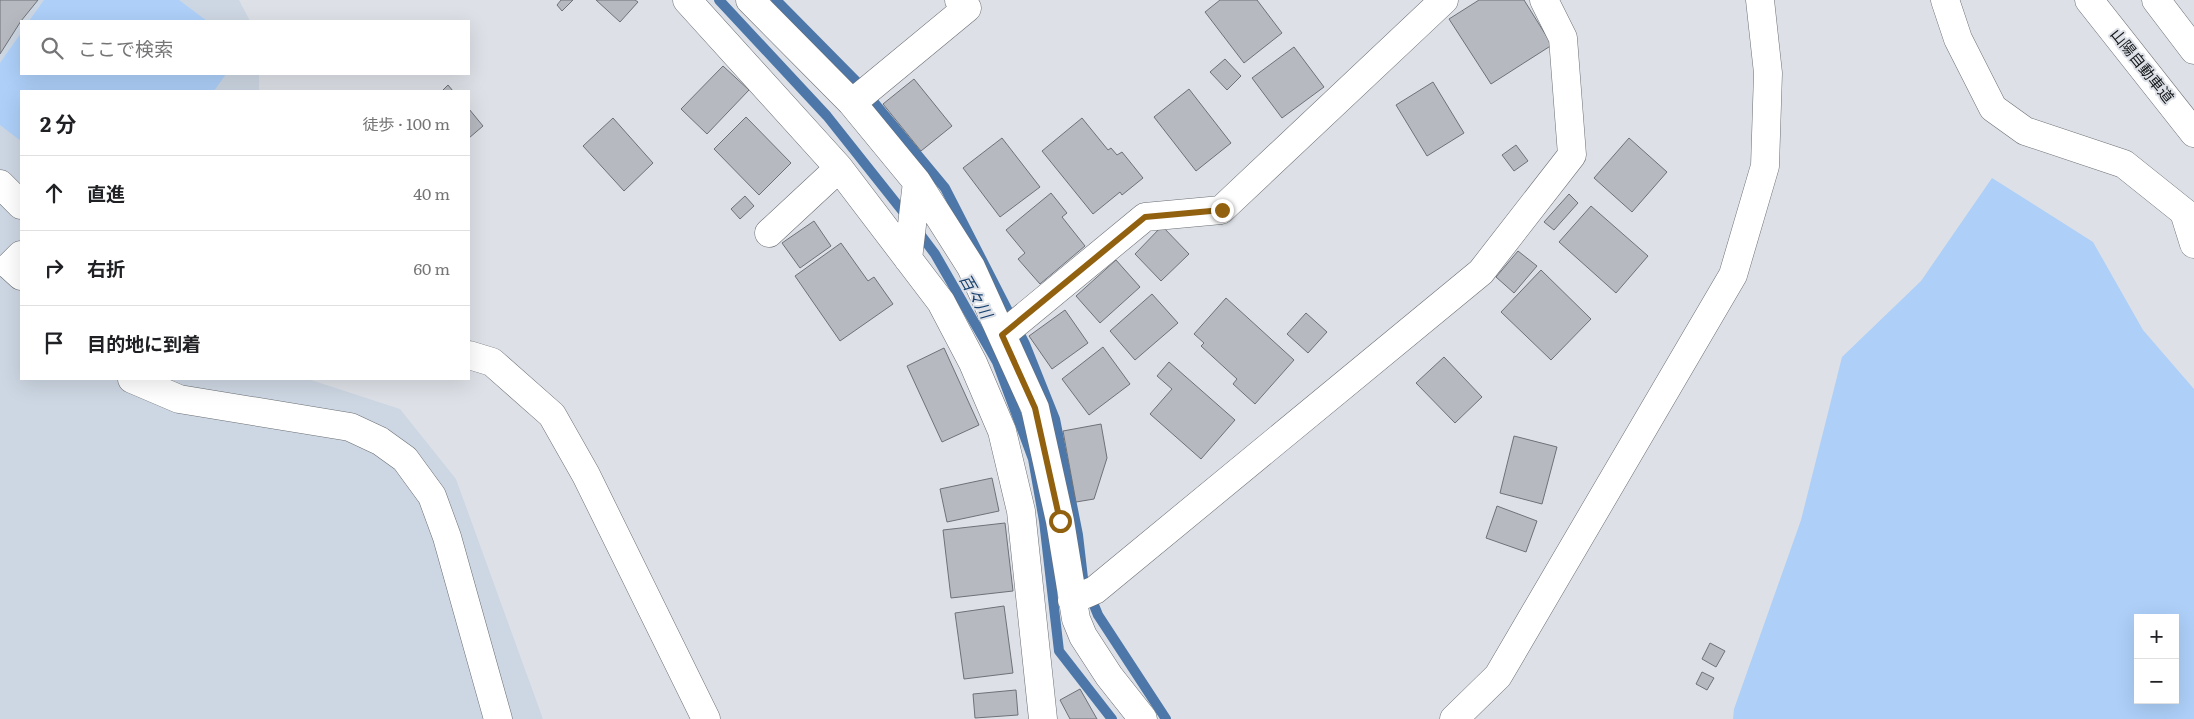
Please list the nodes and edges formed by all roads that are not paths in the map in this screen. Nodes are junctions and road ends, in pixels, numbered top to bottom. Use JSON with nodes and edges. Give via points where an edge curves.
{"nodes":[{"id":1,"x":687,"y":0,"type":"edge"},
{"id":2,"x":750,"y":0,"type":"edge"},
{"id":3,"x":959,"y":0,"type":"edge"},
{"id":4,"x":1444,"y":0,"type":"edge"},
{"id":5,"x":1544,"y":0,"type":"edge"},
{"id":6,"x":1760,"y":0,"type":"edge"},
{"id":7,"x":1945,"y":0,"type":"edge"},
{"id":8,"x":2089,"y":0,"type":"edge"},
{"id":9,"x":2156,"y":0,"type":"edge"},
{"id":10,"x":2194,"y":50,"type":"edge"},
{"id":11,"x":861,"y":95,"type":"junction"},
{"id":12,"x":2194,"y":133,"type":"edge"},
{"id":13,"x":839,"y":168,"type":"junction"},
{"id":14,"x":0,"y":184,"type":"edge"},
{"id":15,"x":916,"y":189,"type":"junction"},
{"id":16,"x":20,"y":204,"type":"edge"},
{"id":17,"x":769,"y":233,"type":"dead end"},
{"id":18,"x":2194,"y":244,"type":"edge"},
{"id":19,"x":908,"y":254,"type":"junction"},
{"id":20,"x":20,"y":256,"type":"edge"},
{"id":21,"x":20,"y":275,"type":"edge"},
{"id":22,"x":1011,"y":328,"type":"junction"},
{"id":23,"x":470,"y":354,"type":"edge"},
{"id":24,"x":134,"y":380,"type":"edge"},
{"id":25,"x":1067,"y":610,"type":"junction"},
{"id":26,"x":498,"y":719,"type":"edge"},
{"id":27,"x":706,"y":719,"type":"edge"},
{"id":28,"x":1043,"y":719,"type":"edge"},
{"id":29,"x":1142,"y":719,"type":"edge"},
{"id":30,"x":1454,"y":719,"type":"edge"}],
"edges":[{"from":1,"to":13,"type":"main road"},
{"from":2,"to":11,"type":"main road"},
{"from":3,"to":11,"type":"main road","via":[[967,8]]},
{"from":4,"to":22,"type":"main road","via":[[1222,210],[1145,217]]},
{"from":5,"to":25,"type":"main road","via":[[1563,38],[1572,155],[1481,272]]},
{"from":6,"to":30,"type":"main road","via":[[1768,73],[1765,166],[1733,275],[1498,676]]},
{"from":7,"to":18,"type":"main road","via":[[1962,46],[1993,108],[2025,131],[2124,164],[2184,212]]},
{"from":8,"to":12,"type":"main road","name":"山陽自動車道"},
{"from":9,"to":10,"type":"main road"},
{"from":11,"to":15,"type":"main road"},
{"from":13,"to":17,"type":"main road"},
{"from":13,"to":19,"type":"main road"},
{"from":14,"to":16,"type":"main road"},
{"from":15,"to":19,"type":"main road"},
{"from":15,"to":22,"type":"main road"},
{"from":19,"to":25,"type":"main road","via":[[941,302],[973,363],[1002,431],[1021,511]]},
{"from":20,"to":21,"type":"main road","via":[[10,266]]},
{"from":22,"to":25,"type":"main road","via":[[1035,408],[1060,521]]},
{"from":23,"to":27,"type":"main road","via":[[492,362],[552,415],[586,474]]},
{"from":24,"to":26,"type":"main road","via":[[179,399],[350,427],[380,441],[405,459],[432,496],[447,537]]},
{"from":25,"to":28,"type":"main road"},
{"from":25,"to":29,"type":"main road","via":[[1108,676]]}]}
